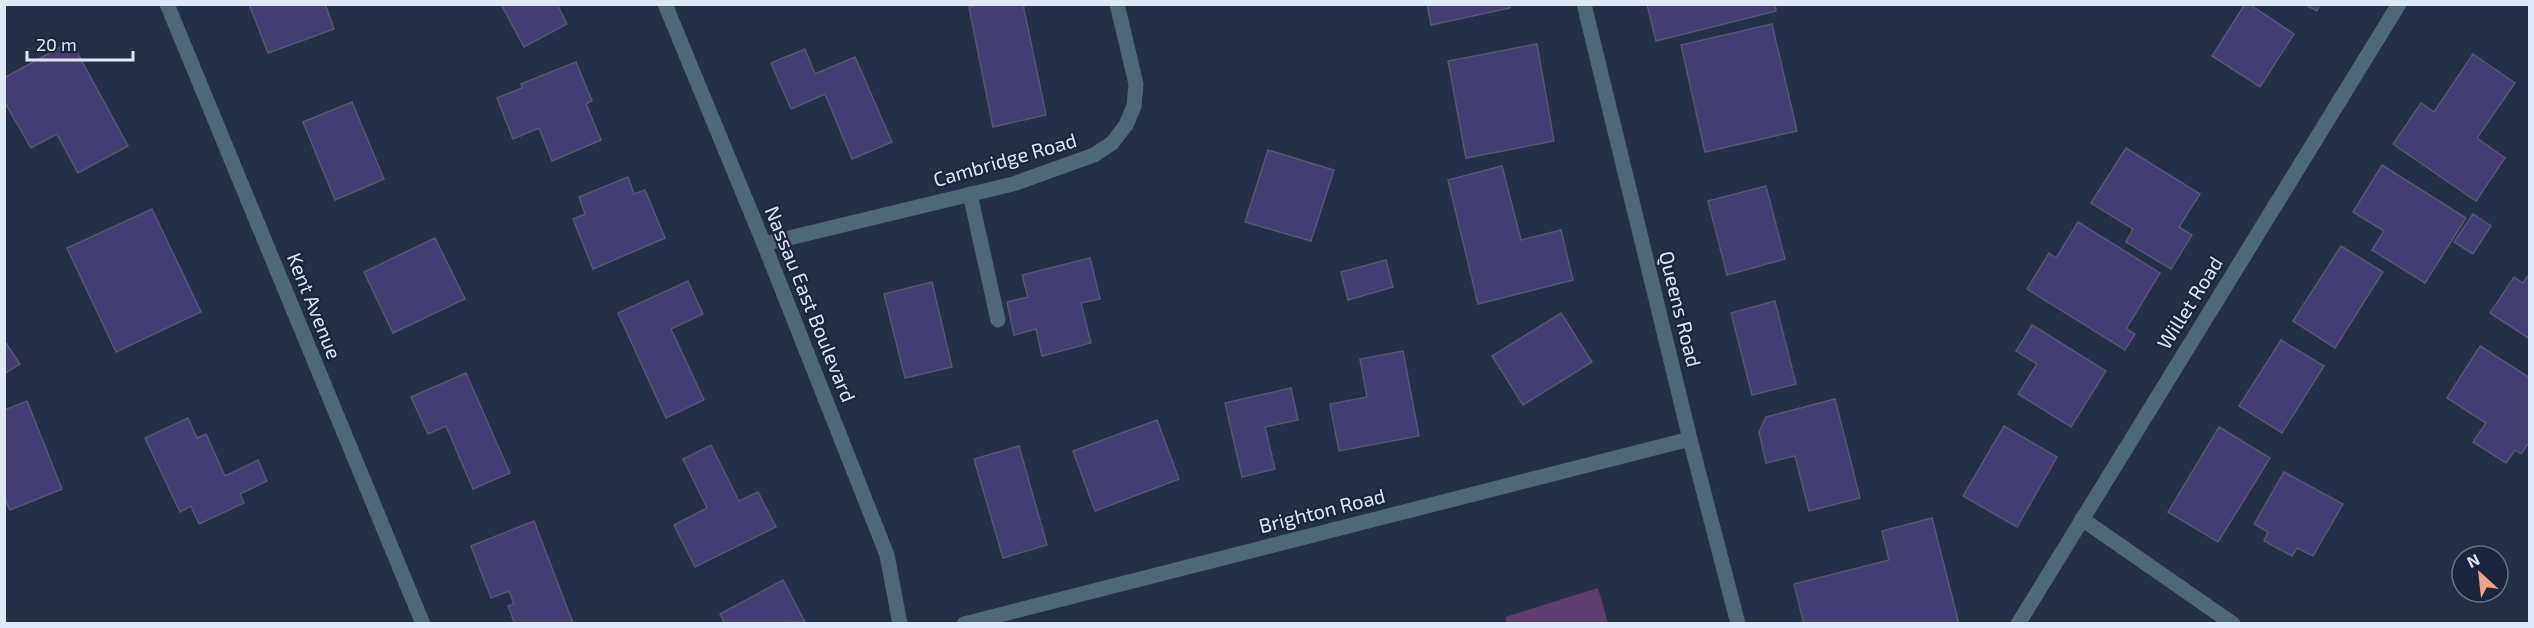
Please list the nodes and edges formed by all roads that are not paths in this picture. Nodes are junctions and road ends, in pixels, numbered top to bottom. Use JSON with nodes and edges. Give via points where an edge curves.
{"nodes":[{"id":1,"x":167,"y":4,"type":"edge"},
{"id":2,"x":664,"y":4,"type":"edge"},
{"id":3,"x":1117,"y":4,"type":"edge"},
{"id":4,"x":1584,"y":4,"type":"edge"},
{"id":5,"x":2399,"y":4,"type":"edge"},
{"id":6,"x":970,"y":194,"type":"junction"},
{"id":7,"x":764,"y":244,"type":"junction"},
{"id":8,"x":998,"y":320,"type":"dead end"},
{"id":9,"x":1690,"y":439,"type":"junction"},
{"id":10,"x":2082,"y":519,"type":"junction"},
{"id":11,"x":423,"y":624,"type":"edge"},
{"id":12,"x":900,"y":624,"type":"edge"},
{"id":13,"x":964,"y":624,"type":"edge"},
{"id":14,"x":1738,"y":624,"type":"edge"},
{"id":15,"x":2018,"y":624,"type":"edge"},
{"id":16,"x":2233,"y":624,"type":"edge"}],
"edges":[{"from":1,"to":11,"type":"street","name":"Kent Avenue"},
{"from":2,"to":7,"type":"street","name":"Nassau East Boulevard"},
{"from":3,"to":6,"type":"street","name":"Cambridge Road","via":[[1136,84],[1134,106],[1126,126],[1112,143],[1094,155],[1013,184]]},
{"from":4,"to":9,"type":"street","name":"Queens Road"},
{"from":5,"to":10,"type":"street","name":"Willet Road"},
{"from":6,"to":7,"type":"street","name":"Cambridge Road"},
{"from":6,"to":8,"type":"street"},
{"from":7,"to":12,"type":"street","name":"Nassau East Boulevard","via":[[887,555]]},
{"from":9,"to":13,"type":"street","name":"Brighton Road"},
{"from":9,"to":14,"type":"street","name":"Queens Road"},
{"from":10,"to":15,"type":"street","name":"Willet Road"},
{"from":10,"to":16,"type":"street"}]}
